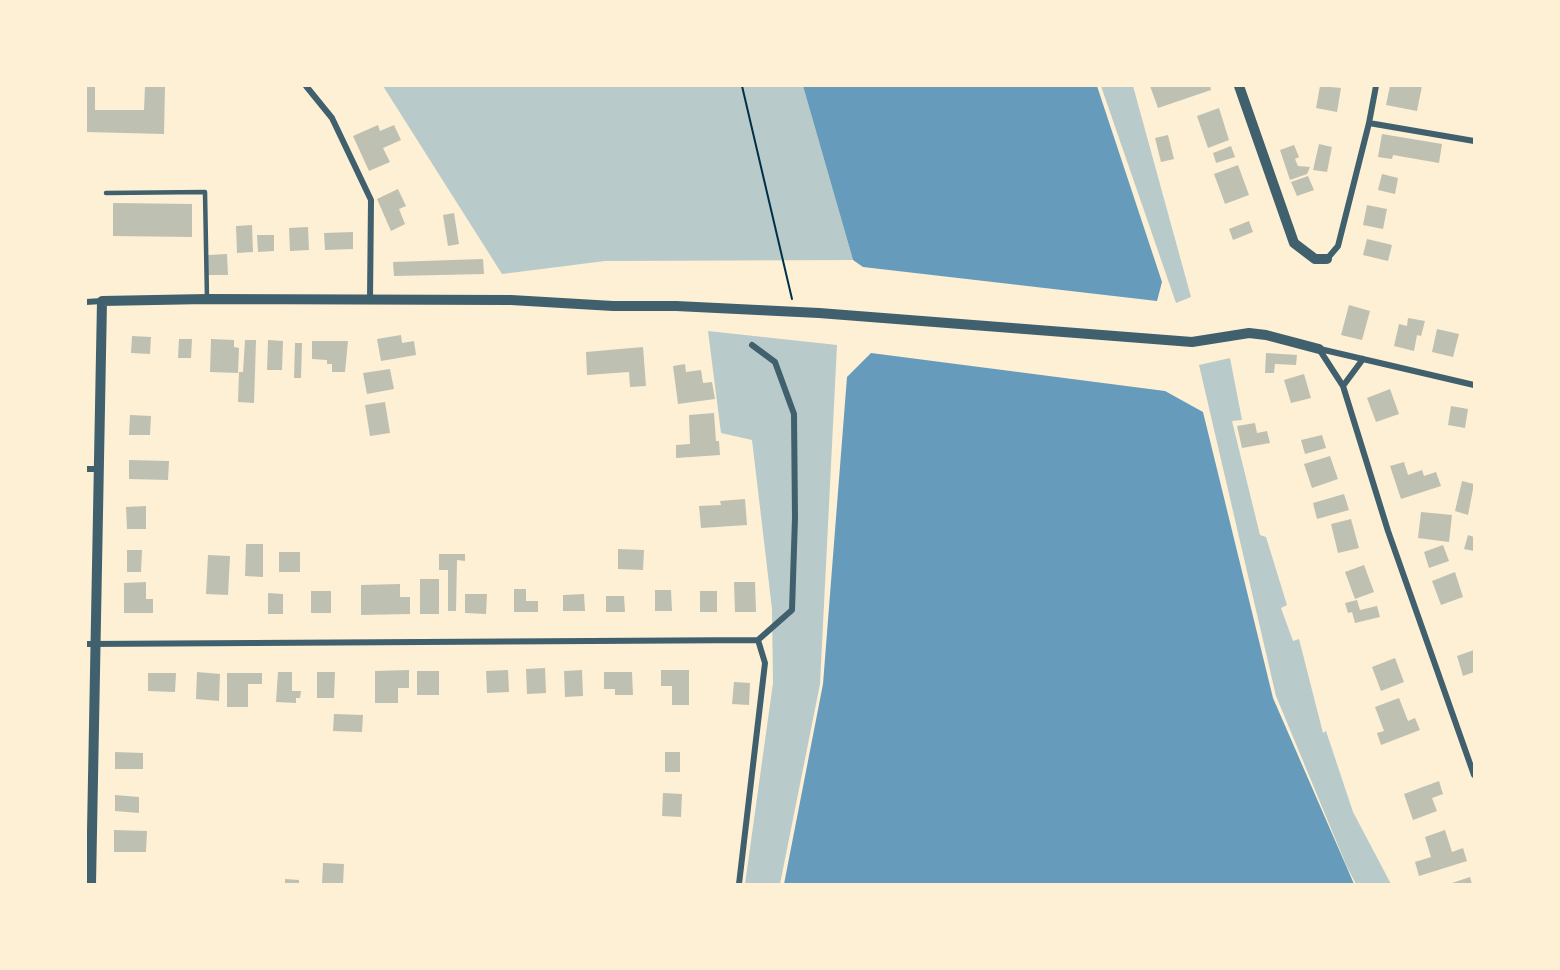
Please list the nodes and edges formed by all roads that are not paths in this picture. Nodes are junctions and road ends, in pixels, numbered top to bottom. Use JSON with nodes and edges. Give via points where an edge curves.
{"nodes":[{"id":1,"x":306,"y":86,"type":"edge"},
{"id":2,"x":1239,"y":86,"type":"edge"},
{"id":3,"x":1376,"y":86,"type":"edge"},
{"id":4,"x":1369,"y":123,"type":"junction"},
{"id":5,"x":1474,"y":141,"type":"edge"},
{"id":6,"x":106,"y":194,"type":"dead end"},
{"id":7,"x":1327,"y":259,"type":"joint"},
{"id":8,"x":207,"y":299,"type":"junction"},
{"id":9,"x":370,"y":300,"type":"junction"},
{"id":10,"x":86,"y":302,"type":"edge"},
{"id":11,"x":102,"y":302,"type":"junction"},
{"id":12,"x":752,"y":345,"type":"dead end"},
{"id":13,"x":1319,"y":349,"type":"junction"},
{"id":14,"x":1362,"y":359,"type":"junction"},
{"id":15,"x":1474,"y":385,"type":"edge"},
{"id":16,"x":1343,"y":386,"type":"junction"},
{"id":17,"x":86,"y":469,"type":"edge"},
{"id":18,"x":98,"y":469,"type":"junction"},
{"id":19,"x":758,"y":640,"type":"junction"},
{"id":20,"x":90,"y":644,"type":"edge"},
{"id":21,"x":1474,"y":775,"type":"edge"},
{"id":22,"x":89,"y":812,"type":"edge"},
{"id":23,"x":91,"y":885,"type":"edge"},
{"id":24,"x":739,"y":885,"type":"edge"}],
"edges":[{"from":1,"to":9,"type":"street","via":[[332,118],[371,200]]},
{"from":2,"to":7,"type":"street","via":[[1294,243],[1315,259]]},
{"from":3,"to":4,"type":"street"},
{"from":4,"to":5,"type":"street"},
{"from":4,"to":7,"type":"street","via":[[1338,246]]},
{"from":6,"to":8,"type":"lane","via":[[205,192]]},
{"from":8,"to":9,"type":"street"},
{"from":8,"to":11,"type":"street"},
{"from":9,"to":13,"type":"street","via":[[511,300],[819,313],[1192,342],[1249,333]]},
{"from":10,"to":11,"type":"street"},
{"from":11,"to":18,"type":"street"},
{"from":12,"to":19,"type":"street","via":[[775,362],[794,414],[792,610]]},
{"from":13,"to":14,"type":"street"},
{"from":13,"to":16,"type":"street"},
{"from":14,"to":15,"type":"street"},
{"from":14,"to":16,"type":"street"},
{"from":16,"to":21,"type":"street","via":[[1388,531]]},
{"from":17,"to":18,"type":"street"},
{"from":18,"to":20,"type":"street"},
{"from":19,"to":20,"type":"street"},
{"from":19,"to":24,"type":"street","via":[[765,663]]},
{"from":20,"to":22,"type":"street"},
{"from":22,"to":23,"type":"street"}]}
